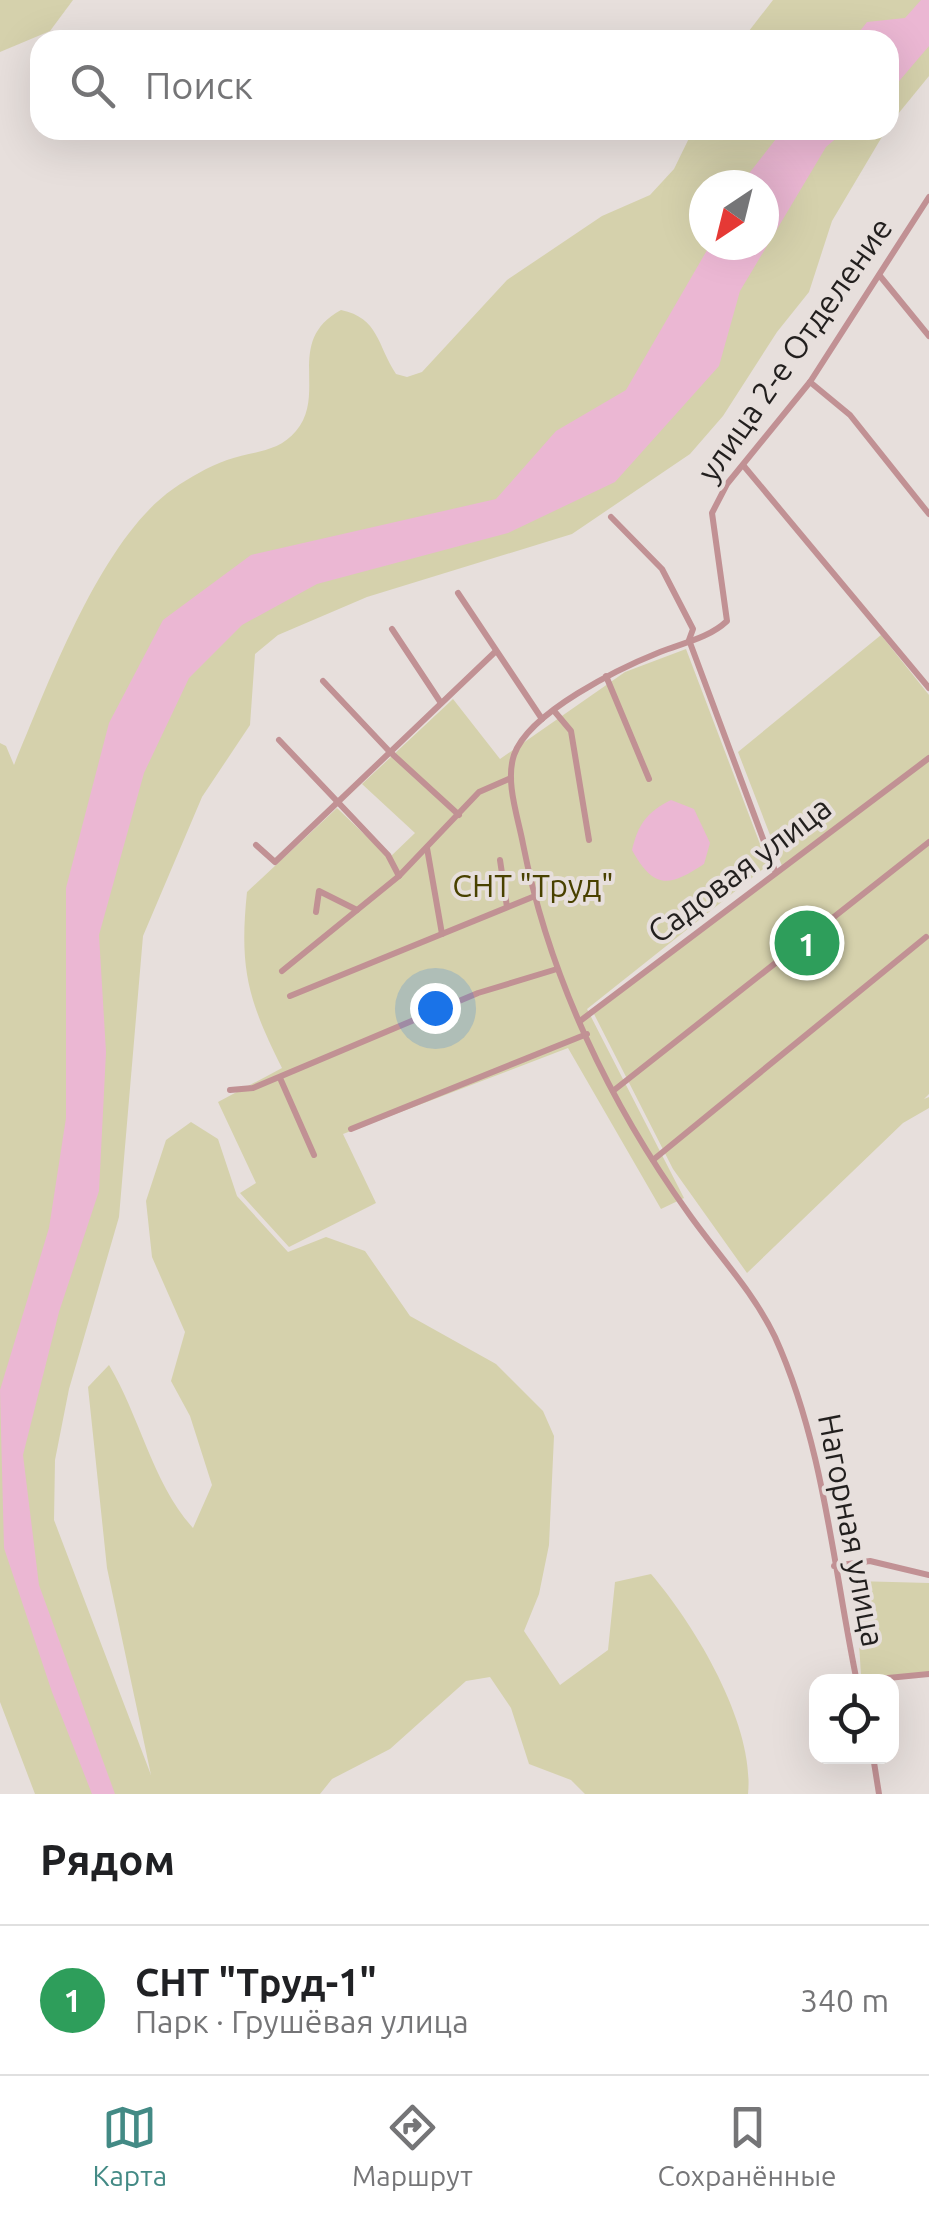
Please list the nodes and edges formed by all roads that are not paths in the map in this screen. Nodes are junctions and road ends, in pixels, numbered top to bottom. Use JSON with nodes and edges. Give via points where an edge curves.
{"nodes":[{"id":1,"x":929,"y":198,"type":"edge"},
{"id":2,"x":880,"y":276,"type":"junction"},
{"id":3,"x":929,"y":336,"type":"edge"},
{"id":4,"x":810,"y":382,"type":"junction"},
{"id":5,"x":743,"y":465,"type":"junction"},
{"id":6,"x":929,"y":514,"type":"edge"},
{"id":7,"x":611,"y":517,"type":"dead end"},
{"id":8,"x":458,"y":593,"type":"dead end"},
{"id":9,"x":392,"y":629,"type":"dead end"},
{"id":10,"x":689,"y":640,"type":"junction"},
{"id":11,"x":495,"y":652,"type":"junction"},
{"id":12,"x":606,"y":676,"type":"junction"},
{"id":13,"x":324,"y":681,"type":"dead end"},
{"id":14,"x":929,"y":688,"type":"edge"},
{"id":15,"x":441,"y":703,"type":"junction"},
{"id":16,"x":555,"y":712,"type":"junction"},
{"id":17,"x":542,"y":719,"type":"junction"},
{"id":18,"x":279,"y":740,"type":"dead end"},
{"id":19,"x":389,"y":751,"type":"junction"},
{"id":20,"x":929,"y":758,"type":"edge"},
{"id":21,"x":510,"y":778,"type":"junction"},
{"id":22,"x":649,"y":780,"type":"dead end"},
{"id":23,"x":337,"y":802,"type":"junction"},
{"id":24,"x":459,"y":815,"type":"junction"},
{"id":25,"x":590,"y":840,"type":"dead end"},
{"id":26,"x":929,"y":842,"type":"edge"},
{"id":27,"x":256,"y":846,"type":"dead end"},
{"id":28,"x":427,"y":847,"type":"junction"},
{"id":29,"x":500,"y":860,"type":"dead end"},
{"id":30,"x":775,"y":872,"type":"junction"},
{"id":31,"x":399,"y":876,"type":"junction"},
{"id":32,"x":535,"y":896,"type":"junction"},
{"id":33,"x":507,"y":907,"type":"junction"},
{"id":34,"x":358,"y":911,"type":"junction"},
{"id":35,"x":316,"y":912,"type":"dead end"},
{"id":36,"x":442,"y":935,"type":"junction"},
{"id":37,"x":926,"y":937,"type":"dead end"},
{"id":38,"x":557,"y":969,"type":"junction"},
{"id":39,"x":282,"y":971,"type":"dead end"},
{"id":40,"x":290,"y":996,"type":"dead end"},
{"id":41,"x":580,"y":1021,"type":"junction"},
{"id":42,"x":586,"y":1034,"type":"junction"},
{"id":43,"x":280,"y":1078,"type":"junction"},
{"id":44,"x":230,"y":1090,"type":"dead end"},
{"id":45,"x":613,"y":1091,"type":"junction"},
{"id":46,"x":351,"y":1128,"type":"dead end"},
{"id":47,"x":314,"y":1155,"type":"dead end"},
{"id":48,"x":653,"y":1160,"type":"junction"},
{"id":49,"x":834,"y":1566,"type":"junction"},
{"id":50,"x":929,"y":1575,"type":"edge"},
{"id":51,"x":856,"y":1674,"type":"edge"},
{"id":52,"x":929,"y":1674,"type":"edge"},
{"id":53,"x":899,"y":1677,"type":"edge"},
{"id":54,"x":874,"y":1764,"type":"edge"},
{"id":55,"x":878,"y":1794,"type":"edge"}],
"edges":[{"from":1,"to":2,"type":"street","name":"улица 2-е Отделение"},
{"from":2,"to":3,"type":"street"},
{"from":2,"to":4,"type":"street","name":"улица 2-е Отделение"},
{"from":4,"to":5,"type":"street","name":"улица 2-е Отделение"},
{"from":4,"to":6,"type":"street","via":[[850,415]]},
{"from":5,"to":10,"type":"street","name":"улица 2-е Отделение","via":[[712,514],[727,621],[714,634]]},
{"from":5,"to":14,"type":"street"},
{"from":7,"to":10,"type":"street","via":[[662,569],[693,629]]},
{"from":8,"to":11,"type":"street"},
{"from":9,"to":15,"type":"street"},
{"from":10,"to":12,"type":"street","name":"улица 2-е Отделение"},
{"from":10,"to":30,"type":"street"},
{"from":11,"to":15,"type":"street"},
{"from":11,"to":17,"type":"street"},
{"from":12,"to":16,"type":"street","name":"улица 2-е Отделение"},
{"from":12,"to":22,"type":"street"},
{"from":13,"to":19,"type":"street"},
{"from":15,"to":19,"type":"street"},
{"from":16,"to":17,"type":"street","name":"улица 2-е Отделение"},
{"from":16,"to":25,"type":"street","via":[[571,732]]},
{"from":17,"to":21,"type":"street","via":[[514,754]]},
{"from":18,"to":23,"type":"street"},
{"from":19,"to":23,"type":"street"},
{"from":19,"to":24,"type":"street"},
{"from":20,"to":30,"type":"street","name":"Садовая улица"},
{"from":21,"to":24,"type":"street","via":[[479,792]]},
{"from":21,"to":32,"type":"street","name":"Нагорная улица"},
{"from":23,"to":27,"type":"street","via":[[275,862]]},
{"from":23,"to":31,"type":"street","via":[[388,855]]},
{"from":24,"to":28,"type":"street"},
{"from":26,"to":45,"type":"street"},
{"from":28,"to":31,"type":"street"},
{"from":28,"to":36,"type":"street"},
{"from":29,"to":33,"type":"street"},
{"from":30,"to":41,"type":"street","name":"Садовая улица"},
{"from":31,"to":34,"type":"street"},
{"from":32,"to":33,"type":"street"},
{"from":32,"to":38,"type":"street","name":"Нагорная улица"},
{"from":33,"to":36,"type":"street"},
{"from":34,"to":35,"type":"street","via":[[319,891]]},
{"from":34,"to":39,"type":"street"},
{"from":36,"to":40,"type":"street"},
{"from":37,"to":48,"type":"street"},
{"from":38,"to":41,"type":"street","name":"Нагорная улица"},
{"from":38,"to":43,"type":"street","via":[[478,993]]},
{"from":41,"to":42,"type":"street","name":"Нагорная улица"},
{"from":42,"to":45,"type":"street","name":"Нагорная улица"},
{"from":42,"to":46,"type":"street"},
{"from":43,"to":44,"type":"street"},
{"from":43,"to":47,"type":"street"},
{"from":45,"to":48,"type":"street","name":"Нагорная улица"},
{"from":48,"to":49,"type":"street","name":"Нагорная улица","via":[[774,1335],[808,1420]]},
{"from":49,"to":50,"type":"street","via":[[870,1560]]},
{"from":49,"to":51,"type":"street","name":"Нагорная улица"},
{"from":52,"to":53,"type":"street"},
{"from":54,"to":55,"type":"street"}]}
